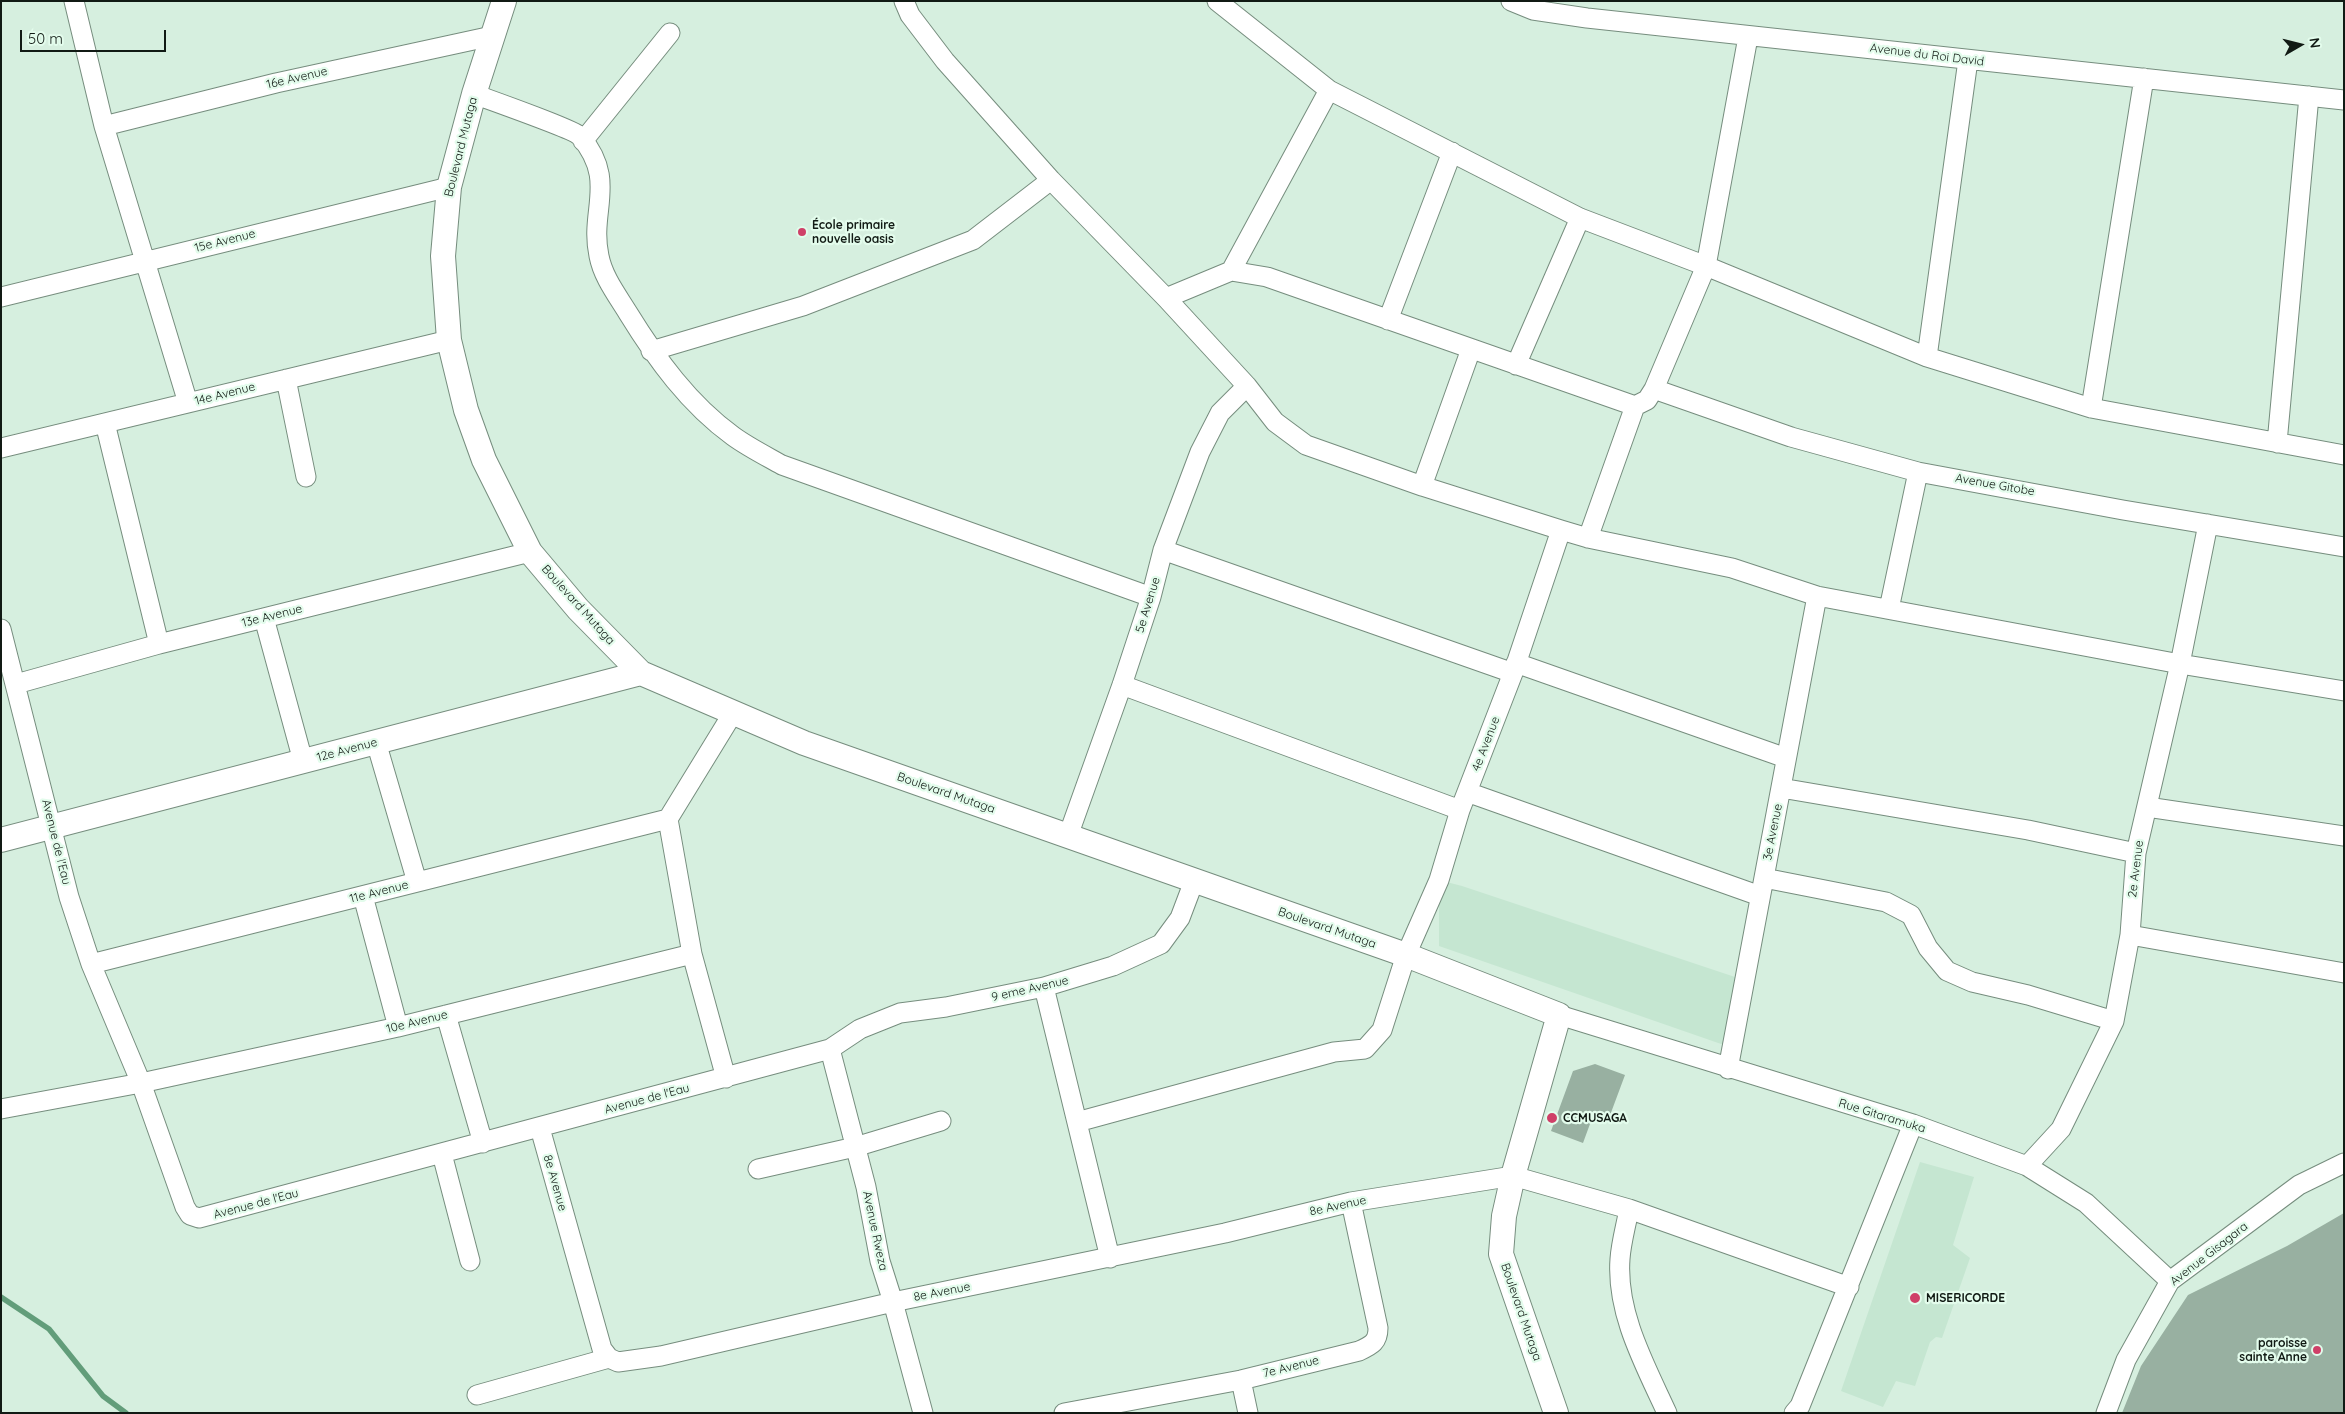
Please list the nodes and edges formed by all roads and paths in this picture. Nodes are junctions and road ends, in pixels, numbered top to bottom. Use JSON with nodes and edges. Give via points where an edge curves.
{"nodes":[{"id":1,"x":74,"y":1,"type":"edge"},
{"id":2,"x":504,"y":1,"type":"edge"},
{"id":3,"x":904,"y":1,"type":"edge"},
{"id":4,"x":1217,"y":1,"type":"edge"},
{"id":5,"x":1512,"y":1,"type":"edge"},
{"id":6,"x":670,"y":33,"type":"dead end"},
{"id":7,"x":492,"y":36,"type":"junction"},
{"id":8,"x":1748,"y":37,"type":"junction"},
{"id":9,"x":1968,"y":60,"type":"junction"},
{"id":10,"x":2144,"y":78,"type":"junction"},
{"id":11,"x":1329,"y":90,"type":"junction"},
{"id":12,"x":474,"y":94,"type":"junction"},
{"id":13,"x":2309,"y":96,"type":"junction"},
{"id":14,"x":2344,"y":100,"type":"edge"},
{"id":15,"x":104,"y":126,"type":"junction"},
{"id":16,"x":583,"y":141,"type":"junction"},
{"id":17,"x":1452,"y":152,"type":"junction"},
{"id":18,"x":1052,"y":180,"type":"junction"},
{"id":19,"x":449,"y":187,"type":"junction"},
{"id":20,"x":1580,"y":218,"type":"junction"},
{"id":21,"x":144,"y":261,"type":"junction"},
{"id":22,"x":1706,"y":266,"type":"junction"},
{"id":23,"x":1231,"y":271,"type":"junction"},
{"id":24,"x":1,"y":297,"type":"edge"},
{"id":25,"x":1166,"y":298,"type":"junction"},
{"id":26,"x":1388,"y":320,"type":"junction"},
{"id":27,"x":449,"y":340,"type":"junction"},
{"id":28,"x":1471,"y":349,"type":"junction"},
{"id":29,"x":651,"y":352,"type":"junction"},
{"id":30,"x":1927,"y":357,"type":"junction"},
{"id":31,"x":1516,"y":365,"type":"junction"},
{"id":32,"x":286,"y":379,"type":"junction"},
{"id":33,"x":1247,"y":386,"type":"junction"},
{"id":34,"x":1654,"y":389,"type":"junction"},
{"id":35,"x":188,"y":403,"type":"junction"},
{"id":36,"x":1635,"y":406,"type":"junction"},
{"id":37,"x":2091,"y":408,"type":"junction"},
{"id":38,"x":104,"y":423,"type":"junction"},
{"id":39,"x":2277,"y":443,"type":"junction"},
{"id":40,"x":1,"y":448,"type":"edge"},
{"id":41,"x":2344,"y":456,"type":"edge"},
{"id":42,"x":1918,"y":472,"type":"junction"},
{"id":43,"x":306,"y":477,"type":"dead end"},
{"id":44,"x":1422,"y":486,"type":"junction"},
{"id":45,"x":2208,"y":524,"type":"junction"},
{"id":46,"x":1561,"y":530,"type":"junction"},
{"id":47,"x":1588,"y":538,"type":"junction"},
{"id":48,"x":2344,"y":547,"type":"edge"},
{"id":49,"x":1163,"y":550,"type":"junction"},
{"id":50,"x":530,"y":552,"type":"junction"},
{"id":51,"x":1817,"y":596,"type":"junction"},
{"id":52,"x":1151,"y":597,"type":"junction"},
{"id":53,"x":1889,"y":609,"type":"junction"},
{"id":54,"x":264,"y":618,"type":"junction"},
{"id":55,"x":1,"y":629,"type":"edge"},
{"id":56,"x":159,"y":644,"type":"junction"},
{"id":57,"x":2180,"y":664,"type":"junction"},
{"id":58,"x":1514,"y":668,"type":"junction"},
{"id":59,"x":641,"y":673,"type":"junction"},
{"id":60,"x":16,"y":684,"type":"junction"},
{"id":61,"x":1122,"y":685,"type":"junction"},
{"id":62,"x":2344,"y":691,"type":"edge"},
{"id":63,"x":733,"y":713,"type":"junction"},
{"id":64,"x":376,"y":742,"type":"junction"},
{"id":65,"x":1786,"y":758,"type":"junction"},
{"id":66,"x":303,"y":761,"type":"junction"},
{"id":67,"x":1781,"y":788,"type":"junction"},
{"id":68,"x":1467,"y":792,"type":"junction"},
{"id":69,"x":2147,"y":807,"type":"junction"},
{"id":70,"x":1460,"y":810,"type":"junction"},
{"id":71,"x":668,"y":819,"type":"junction"},
{"id":72,"x":52,"y":827,"type":"junction"},
{"id":73,"x":1068,"y":836,"type":"junction"},
{"id":74,"x":2344,"y":836,"type":"edge"},
{"id":75,"x":1,"y":840,"type":"edge"},
{"id":76,"x":2136,"y":853,"type":"junction"},
{"id":77,"x":1194,"y":881,"type":"junction"},
{"id":78,"x":417,"y":882,"type":"junction"},
{"id":79,"x":1762,"y":887,"type":"junction"},
{"id":80,"x":363,"y":896,"type":"junction"},
{"id":81,"x":2130,"y":935,"type":"junction"},
{"id":82,"x":692,"y":954,"type":"junction"},
{"id":83,"x":1406,"y":955,"type":"junction"},
{"id":84,"x":91,"y":964,"type":"junction"},
{"id":85,"x":2344,"y":973,"type":"edge"},
{"id":86,"x":1044,"y":987,"type":"junction"},
{"id":87,"x":446,"y":1015,"type":"junction"},
{"id":88,"x":1559,"y":1015,"type":"junction"},
{"id":89,"x":2114,"y":1021,"type":"junction"},
{"id":90,"x":398,"y":1027,"type":"junction"},
{"id":91,"x":830,"y":1049,"type":"junction"},
{"id":92,"x":1728,"y":1069,"type":"junction"},
{"id":93,"x":726,"y":1078,"type":"junction"},
{"id":94,"x":142,"y":1084,"type":"junction"},
{"id":95,"x":1,"y":1109,"type":"edge"},
{"id":96,"x":941,"y":1121,"type":"dead end"},
{"id":97,"x":1077,"y":1122,"type":"junction"},
{"id":98,"x":1913,"y":1124,"type":"junction"},
{"id":99,"x":540,"y":1128,"type":"junction"},
{"id":100,"x":483,"y":1143,"type":"junction"},
{"id":101,"x":855,"y":1147,"type":"junction"},
{"id":102,"x":442,"y":1154,"type":"junction"},
{"id":103,"x":2344,"y":1163,"type":"edge"},
{"id":104,"x":2027,"y":1166,"type":"junction"},
{"id":105,"x":758,"y":1169,"type":"dead end"},
{"id":106,"x":1513,"y":1176,"type":"junction"},
{"id":107,"x":1351,"y":1202,"type":"junction"},
{"id":108,"x":1629,"y":1209,"type":"junction"},
{"id":109,"x":1110,"y":1258,"type":"junction"},
{"id":110,"x":470,"y":1261,"type":"dead end"},
{"id":111,"x":2170,"y":1281,"type":"junction"},
{"id":112,"x":1849,"y":1287,"type":"junction"},
{"id":113,"x":894,"y":1302,"type":"junction"},
{"id":114,"x":609,"y":1358,"type":"junction"},
{"id":115,"x":1241,"y":1380,"type":"junction"},
{"id":116,"x":477,"y":1395,"type":"dead end"},
{"id":117,"x":923,"y":1413,"type":"edge"},
{"id":118,"x":1064,"y":1413,"type":"edge"},
{"id":119,"x":1248,"y":1413,"type":"edge"},
{"id":120,"x":1556,"y":1413,"type":"edge"},
{"id":121,"x":1667,"y":1413,"type":"edge"},
{"id":122,"x":1794,"y":1413,"type":"edge"},
{"id":123,"x":2106,"y":1413,"type":"edge"}],
"edges":[{"from":1,"to":15,"type":"street"},
{"from":2,"to":7,"type":"street","name":"Boulevard Mutaga"},
{"from":3,"to":18,"type":"street","via":[[910,15],[945,61]]},
{"from":4,"to":11,"type":"street"},
{"from":5,"to":8,"type":"street","name":"Avenue du Roi David","via":[[1533,10]]},
{"from":6,"to":16,"type":"street"},
{"from":7,"to":12,"type":"street","name":"Boulevard Mutaga"},
{"from":7,"to":15,"type":"street","name":"16e Avenue","via":[[276,83]]},
{"from":8,"to":9,"type":"street","name":"Avenue du Roi David","via":[[1860,46]]},
{"from":8,"to":22,"type":"street"},
{"from":9,"to":10,"type":"street","name":"Avenue du Roi David"},
{"from":9,"to":30,"type":"street"},
{"from":10,"to":13,"type":"street","name":"Avenue du Roi David"},
{"from":10,"to":37,"type":"street"},
{"from":11,"to":17,"type":"street"},
{"from":11,"to":23,"type":"street"},
{"from":12,"to":16,"type":"street","via":[[578,134]]},
{"from":12,"to":19,"type":"street","name":"Boulevard Mutaga"},
{"from":13,"to":14,"type":"street","name":"Avenue du Roi David"},
{"from":13,"to":39,"type":"street"},
{"from":15,"to":21,"type":"street"},
{"from":16,"to":29,"type":"street","via":[[596,161],[602,190],[598,220],[599,256],[610,284]]},
{"from":17,"to":20,"type":"street"},
{"from":17,"to":26,"type":"street"},
{"from":18,"to":25,"type":"street"},
{"from":18,"to":29,"type":"street","via":[[973,240],[803,306]]},
{"from":19,"to":21,"type":"street","name":"15e Avenue"},
{"from":19,"to":27,"type":"street","name":"Boulevard Mutaga","via":[[443,256]]},
{"from":20,"to":22,"type":"street"},
{"from":20,"to":31,"type":"street"},
{"from":21,"to":24,"type":"street","name":"15e Avenue"},
{"from":21,"to":35,"type":"street"},
{"from":22,"to":30,"type":"street"},
{"from":22,"to":34,"type":"street"},
{"from":23,"to":25,"type":"street"},
{"from":23,"to":26,"type":"street","via":[[1267,277]]},
{"from":25,"to":33,"type":"street"},
{"from":26,"to":28,"type":"street"},
{"from":27,"to":32,"type":"street","name":"14e Avenue"},
{"from":27,"to":50,"type":"street","name":"Boulevard Mutaga","via":[[466,410],[484,460]]},
{"from":28,"to":31,"type":"street"},
{"from":28,"to":44,"type":"street"},
{"from":29,"to":52,"type":"street","via":[[695,404],[734,437],[782,465]]},
{"from":30,"to":37,"type":"street"},
{"from":31,"to":36,"type":"street"},
{"from":32,"to":35,"type":"street","name":"14e Avenue"},
{"from":32,"to":43,"type":"street"},
{"from":33,"to":44,"type":"street","via":[[1275,422],[1306,445]]},
{"from":33,"to":49,"type":"street","name":"5e Avenue","via":[[1220,413],[1200,452]]},
{"from":34,"to":36,"type":"street","via":[[1647,400]]},
{"from":34,"to":42,"type":"street","name":"Avenue Gitobe","via":[[1791,436]]},
{"from":35,"to":38,"type":"street","name":"14e Avenue"},
{"from":36,"to":47,"type":"street"},
{"from":37,"to":39,"type":"street"},
{"from":38,"to":40,"type":"street","name":"14e Avenue"},
{"from":38,"to":56,"type":"street"},
{"from":39,"to":41,"type":"street"},
{"from":42,"to":45,"type":"street","name":"Avenue Gitobe"},
{"from":42,"to":53,"type":"street"},
{"from":44,"to":46,"type":"street"},
{"from":45,"to":48,"type":"street","name":"Avenue Gitobe"},
{"from":45,"to":57,"type":"street","name":"2e Avenue"},
{"from":46,"to":47,"type":"street"},
{"from":46,"to":58,"type":"street","name":"4e Avenue"},
{"from":47,"to":51,"type":"street","via":[[1732,568]]},
{"from":49,"to":52,"type":"street","name":"5e Avenue"},
{"from":49,"to":58,"type":"street"},
{"from":50,"to":54,"type":"street","name":"13e Avenue"},
{"from":50,"to":59,"type":"street","name":"Boulevard Mutaga","via":[[578,609]]},
{"from":51,"to":53,"type":"street"},
{"from":51,"to":65,"type":"street","name":"3e Avenue"},
{"from":52,"to":61,"type":"street","name":"5e Avenue"},
{"from":53,"to":57,"type":"street"},
{"from":54,"to":56,"type":"street","name":"13e Avenue"},
{"from":54,"to":66,"type":"street"},
{"from":55,"to":60,"type":"street","name":"Avenue de l'Eau"},
{"from":56,"to":60,"type":"street","name":"13e Avenue"},
{"from":57,"to":62,"type":"street"},
{"from":57,"to":69,"type":"street","name":"2e Avenue"},
{"from":58,"to":65,"type":"street"},
{"from":58,"to":68,"type":"street","name":"4e Avenue"},
{"from":59,"to":63,"type":"street","name":"Boulevard Mutaga"},
{"from":59,"to":64,"type":"street","name":"12e Avenue"},
{"from":60,"to":72,"type":"street","name":"Avenue de l'Eau"},
{"from":61,"to":70,"type":"street"},
{"from":61,"to":73,"type":"street","name":"5e Avenue"},
{"from":63,"to":71,"type":"street"},
{"from":63,"to":73,"type":"street","name":"Boulevard Mutaga","via":[[804,742]]},
{"from":64,"to":66,"type":"street","name":"12e Avenue"},
{"from":64,"to":78,"type":"street"},
{"from":65,"to":67,"type":"street","name":"3e Avenue"},
{"from":66,"to":72,"type":"street","name":"12e Avenue"},
{"from":67,"to":76,"type":"street","via":[[2028,830]]},
{"from":67,"to":79,"type":"street","name":"3e Avenue"},
{"from":68,"to":70,"type":"street","name":"4e Avenue"},
{"from":68,"to":79,"type":"street"},
{"from":69,"to":74,"type":"street"},
{"from":69,"to":76,"type":"street","name":"2e Avenue"},
{"from":70,"to":83,"type":"street","name":"4e Avenue","via":[[1439,880]]},
{"from":71,"to":78,"type":"street","name":"11e Avenue"},
{"from":71,"to":82,"type":"street"},
{"from":72,"to":75,"type":"street","name":"12e Avenue"},
{"from":72,"to":84,"type":"street","name":"Avenue de l'Eau","via":[[69,897]]},
{"from":73,"to":77,"type":"street","name":"Boulevard Mutaga"},
{"from":76,"to":81,"type":"street","name":"2e Avenue"},
{"from":77,"to":83,"type":"street","name":"Boulevard Mutaga"},
{"from":77,"to":86,"type":"street","name":"9 eme Avenue","via":[[1180,918],[1161,944],[1113,966]]},
{"from":78,"to":80,"type":"street","name":"11e Avenue"},
{"from":79,"to":89,"type":"street","via":[[1886,902],[1911,915],[1928,948],[1947,971],[1972,982]]},
{"from":79,"to":92,"type":"street","name":"3e Avenue"},
{"from":80,"to":84,"type":"street","name":"11e Avenue"},
{"from":80,"to":90,"type":"street"},
{"from":81,"to":85,"type":"street"},
{"from":81,"to":89,"type":"street","name":"2e Avenue"},
{"from":82,"to":87,"type":"street","name":"10e Avenue"},
{"from":82,"to":93,"type":"street"},
{"from":83,"to":88,"type":"street","name":"Boulevard Mutaga"},
{"from":83,"to":97,"type":"street","name":"4e Avenue","via":[[1382,1030],[1365,1049],[1334,1052]]},
{"from":84,"to":94,"type":"street","name":"Avenue de l'Eau"},
{"from":86,"to":91,"type":"street","name":"9 eme Avenue","via":[[900,1013],[860,1029]]},
{"from":86,"to":97,"type":"street"},
{"from":87,"to":90,"type":"street","name":"10e Avenue"},
{"from":87,"to":100,"type":"street"},
{"from":88,"to":92,"type":"street","name":"Rue Gitaramuka"},
{"from":88,"to":106,"type":"street","name":"Boulevard Mutaga"},
{"from":89,"to":104,"type":"street","name":"2e Avenue","via":[[2061,1129]]},
{"from":90,"to":94,"type":"street","name":"10e Avenue"},
{"from":91,"to":93,"type":"street","name":"Avenue de l'Eau"},
{"from":91,"to":101,"type":"street","name":"Avenue Rweza"},
{"from":92,"to":98,"type":"street","name":"Rue Gitaramuka"},
{"from":93,"to":99,"type":"street","name":"Avenue de l'Eau"},
{"from":94,"to":95,"type":"street","name":"10e Avenue"},
{"from":94,"to":102,"type":"street","name":"Avenue de l'Eau","via":[[185,1207],[190,1215],[199,1218]]},
{"from":96,"to":101,"type":"street"},
{"from":97,"to":109,"type":"street"},
{"from":98,"to":104,"type":"street","name":"Rue Gitaramuka"},
{"from":98,"to":112,"type":"street"},
{"from":99,"to":100,"type":"street","name":"Avenue de l'Eau"},
{"from":99,"to":114,"type":"street","name":"8e Avenue","via":[[594,1323],[602,1349]]},
{"from":100,"to":102,"type":"street","name":"Avenue de l'Eau"},
{"from":101,"to":105,"type":"street"},
{"from":101,"to":113,"type":"street","name":"Avenue Rweza","via":[[880,1261]]},
{"from":102,"to":110,"type":"street"},
{"from":103,"to":111,"type":"street","name":"Avenue Gisagara","via":[[2299,1185]]},
{"from":104,"to":111,"type":"street","name":"Rue Gitaramuka","via":[[2086,1203]]},
{"from":106,"to":107,"type":"street","name":"8e Avenue"},
{"from":106,"to":108,"type":"street"},
{"from":106,"to":120,"type":"street","name":"Boulevard Mutaga","via":[[1504,1216],[1501,1254]]},
{"from":107,"to":109,"type":"street","name":"8e Avenue"},
{"from":107,"to":115,"type":"street","name":"7e Avenue","via":[[1378,1338],[1359,1351]]},
{"from":108,"to":112,"type":"street"},
{"from":108,"to":121,"type":"street","via":[[1620,1259],[1621,1285],[1633,1339]]},
{"from":109,"to":113,"type":"street","name":"8e Avenue"},
{"from":111,"to":123,"type":"street","name":"Avenue Gisagara","via":[[2126,1360]]},
{"from":112,"to":122,"type":"street","via":[[1800,1406]]},
{"from":113,"to":114,"type":"street","name":"8e Avenue","via":[[661,1356],[618,1362]]},
{"from":113,"to":117,"type":"street","name":"Avenue Rweza"},
{"from":114,"to":116,"type":"street"},
{"from":115,"to":118,"type":"street","name":"7e Avenue"},
{"from":115,"to":119,"type":"street"}]}
